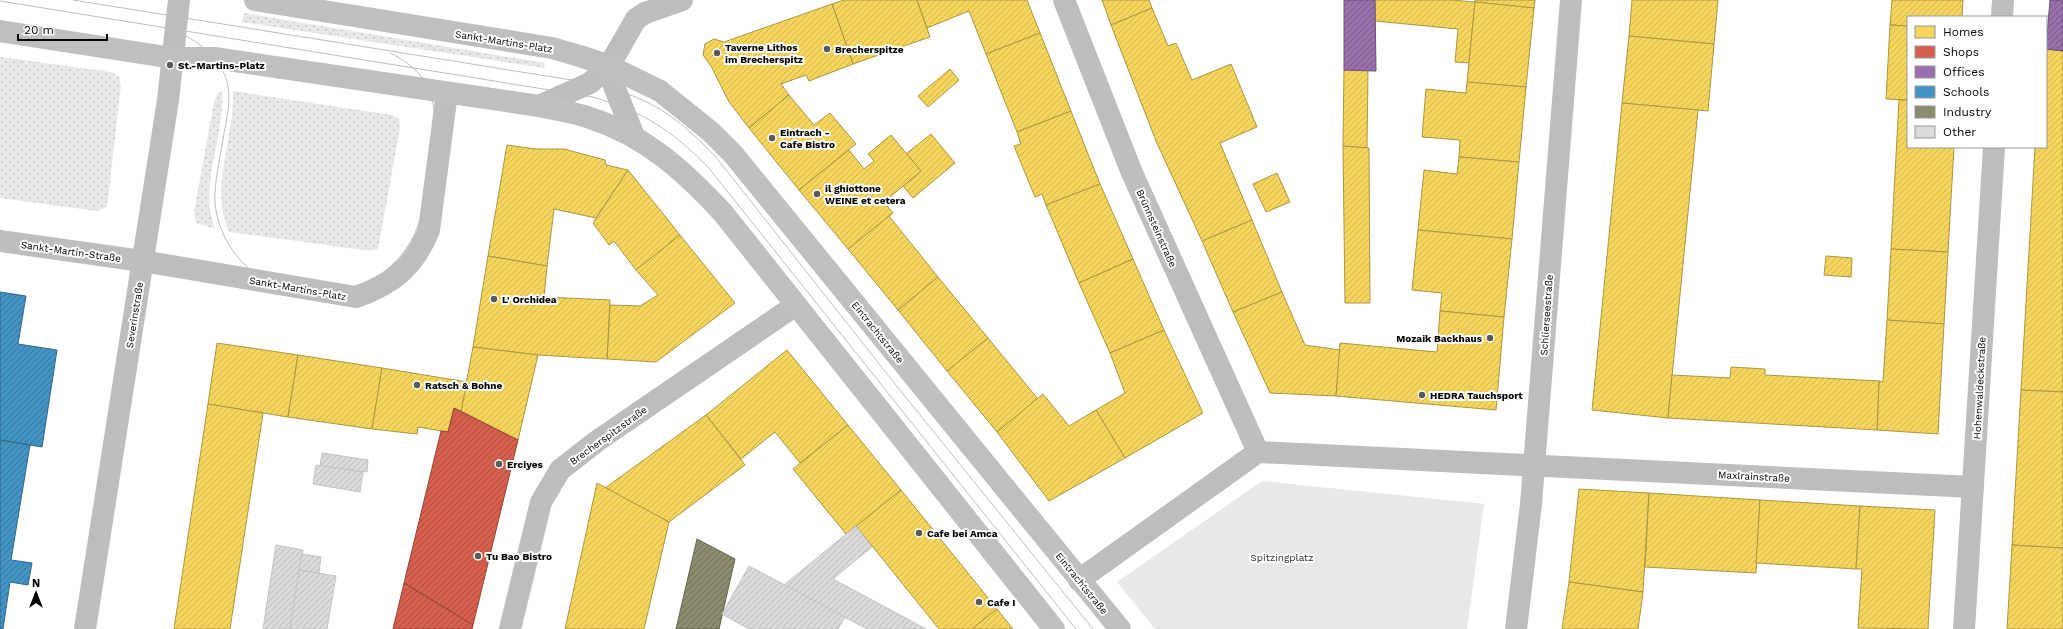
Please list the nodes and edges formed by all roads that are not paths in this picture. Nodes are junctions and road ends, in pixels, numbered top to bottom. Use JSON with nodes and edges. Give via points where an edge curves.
{"nodes":[{"id":1,"x":179,"y":0,"type":"edge"},
{"id":2,"x":255,"y":0,"type":"edge"},
{"id":3,"x":682,"y":0,"type":"edge"},
{"id":4,"x":1064,"y":0,"type":"edge"},
{"id":5,"x":1571,"y":0,"type":"edge"},
{"id":6,"x":2003,"y":0,"type":"edge"},
{"id":7,"x":2002,"y":16,"type":"edge"},
{"id":8,"x":0,"y":31,"type":"edge"},
{"id":9,"x":172,"y":58,"type":"junction"},
{"id":10,"x":609,"y":66,"type":"junction"},
{"id":11,"x":447,"y":93,"type":"junction"},
{"id":12,"x":539,"y":106,"type":"junction"},
{"id":13,"x":634,"y":136,"type":"junction"},
{"id":14,"x":1994,"y":148,"type":"edge"},
{"id":15,"x":0,"y":241,"type":"edge"},
{"id":16,"x":142,"y":261,"type":"junction"},
{"id":17,"x":796,"y":305,"type":"junction"},
{"id":18,"x":1258,"y":452,"type":"junction"},
{"id":19,"x":1534,"y":466,"type":"junction"},
{"id":20,"x":1973,"y":487,"type":"junction"},
{"id":21,"x":1079,"y":580,"type":"junction"},
{"id":22,"x":85,"y":629,"type":"edge"},
{"id":23,"x":510,"y":629,"type":"edge"},
{"id":24,"x":1054,"y":629,"type":"edge"},
{"id":25,"x":1120,"y":629,"type":"edge"},
{"id":26,"x":1516,"y":629,"type":"edge"},
{"id":27,"x":1964,"y":629,"type":"edge"}],
"edges":[{"from":1,"to":9,"type":"street","name":"Severinstraße"},
{"from":2,"to":10,"type":"main road","name":"Sankt-Martins-Platz","via":[[552,48]]},
{"from":3,"to":10,"type":"street","via":[[645,13],[636,19]]},
{"from":4,"to":18,"type":"street","name":"Brünnsteinstraße","via":[[1132,173]]},
{"from":5,"to":19,"type":"street","name":"Schlierseestraße"},
{"from":6,"to":7,"type":"street"},
{"from":8,"to":9,"type":"main road"},
{"from":9,"to":11,"type":"main road","via":[[214,58]]},
{"from":9,"to":16,"type":"street","name":"Severinstraße","via":[[168,100]]},
{"from":10,"to":12,"type":"street","via":[[590,83]]},
{"from":10,"to":13,"type":"street"},
{"from":10,"to":21,"type":"main road","name":"Eintrachtstraße","via":[[660,91],[712,132],[733,154]]},
{"from":11,"to":12,"type":"main road"},
{"from":11,"to":16,"type":"street","name":"Sankt-Martins-Platz","via":[[429,230],[422,248],[411,264],[377,290],[356,298]]},
{"from":12,"to":13,"type":"main road","via":[[590,118]]},
{"from":13,"to":17,"type":"main road","via":[[674,164],[695,183],[723,213]]},
{"from":14,"to":20,"type":"street","name":"Hohenwaldeckstraße"},
{"from":15,"to":16,"type":"street","name":"Sankt-Martin-Straße"},
{"from":16,"to":22,"type":"street","name":"Severinstraße"},
{"from":17,"to":23,"type":"street","name":"Brecherspitzstraße","via":[[597,441],[560,470],[541,502]]},
{"from":17,"to":24,"type":"main road"},
{"from":18,"to":19,"type":"street"},
{"from":18,"to":21,"type":"street"},
{"from":19,"to":20,"type":"street","name":"Maxlrainstraße"},
{"from":19,"to":26,"type":"street","name":"Schlierseestraße"},
{"from":20,"to":27,"type":"street","name":"Hohenwaldeckstraße"},
{"from":21,"to":25,"type":"main road","name":"Eintrachtstraße"}]}
